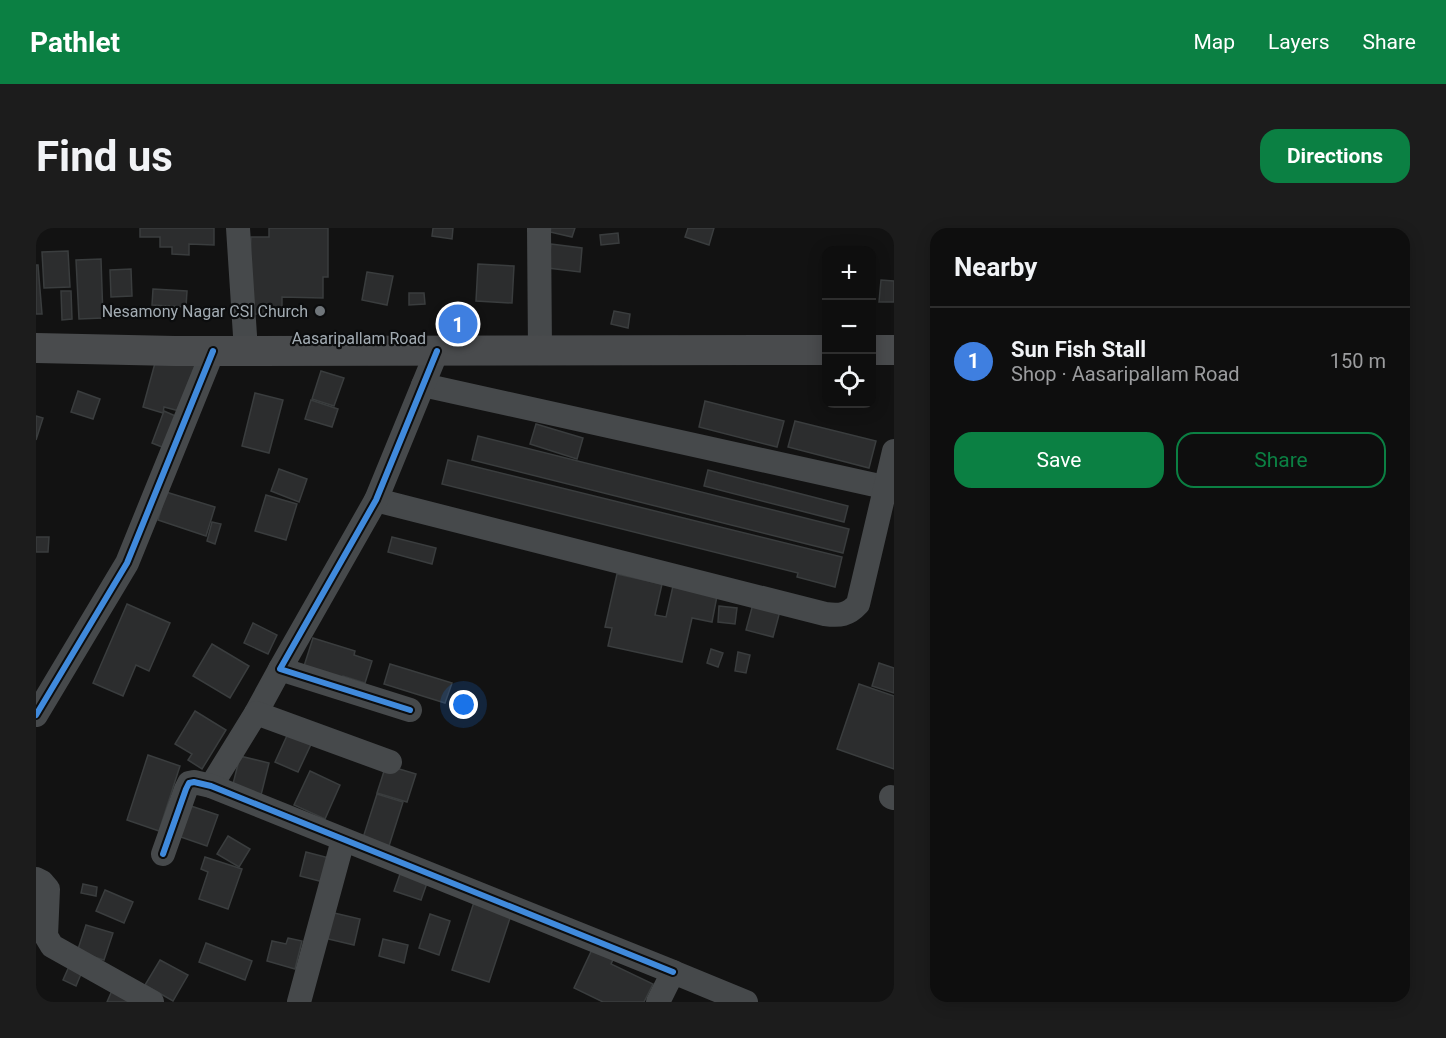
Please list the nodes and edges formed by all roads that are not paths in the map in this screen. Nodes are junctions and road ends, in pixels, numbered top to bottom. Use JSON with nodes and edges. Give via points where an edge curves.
{"nodes":[{"id":1,"x":238,"y":228,"type":"edge"},
{"id":2,"x":539,"y":228,"type":"edge"},
{"id":3,"x":36,"y":348,"type":"edge"},
{"id":4,"x":540,"y":350,"type":"junction"},
{"id":5,"x":822,"y":350,"type":"edge"},
{"id":6,"x":876,"y":350,"type":"edge"},
{"id":7,"x":894,"y":350,"type":"edge"},
{"id":8,"x":213,"y":351,"type":"junction"},
{"id":9,"x":246,"y":351,"type":"junction"},
{"id":10,"x":437,"y":351,"type":"junction"},
{"id":11,"x":423,"y":385,"type":"junction"},
{"id":12,"x":894,"y":451,"type":"edge"},
{"id":13,"x":884,"y":487,"type":"junction"},
{"id":14,"x":376,"y":500,"type":"junction"},
{"id":15,"x":280,"y":669,"type":"junction"},
{"id":16,"x":410,"y":711,"type":"dead end"},
{"id":17,"x":255,"y":713,"type":"junction"},
{"id":18,"x":36,"y":714,"type":"edge"},
{"id":19,"x":390,"y":762,"type":"dead end"},
{"id":20,"x":211,"y":786,"type":"junction"},
{"id":21,"x":343,"y":840,"type":"junction"},
{"id":22,"x":163,"y":854,"type":"dead end"},
{"id":23,"x":36,"y":879,"type":"edge"},
{"id":24,"x":673,"y":972,"type":"junction"},
{"id":25,"x":152,"y":1002,"type":"edge"},
{"id":26,"x":299,"y":1002,"type":"edge"},
{"id":27,"x":658,"y":1002,"type":"edge"},
{"id":28,"x":746,"y":1002,"type":"edge"}],
"edges":[{"from":1,"to":9,"type":"street"},
{"from":2,"to":4,"type":"street"},
{"from":3,"to":8,"type":"main road","name":"Aasaripallam Road"},
{"from":4,"to":5,"type":"main road","name":"Aasaripallam Road"},
{"from":4,"to":10,"type":"main road","name":"Aasaripallam Road"},
{"from":6,"to":7,"type":"main road"},
{"from":8,"to":9,"type":"main road","name":"Aasaripallam Road"},
{"from":8,"to":18,"type":"street","via":[[127,563]]},
{"from":9,"to":10,"type":"main road","name":"Aasaripallam Road"},
{"from":10,"to":11,"type":"street"},
{"from":11,"to":13,"type":"street"},
{"from":11,"to":14,"type":"street"},
{"from":12,"to":13,"type":"street"},
{"from":13,"to":14,"type":"street","via":[[858,604],[851,612],[839,616]]},
{"from":14,"to":15,"type":"street"},
{"from":15,"to":16,"type":"street"},
{"from":15,"to":17,"type":"street"},
{"from":17,"to":19,"type":"street"},
{"from":17,"to":20,"type":"street"},
{"from":20,"to":21,"type":"street"},
{"from":20,"to":22,"type":"street","via":[[189,783]]},
{"from":21,"to":24,"type":"street"},
{"from":21,"to":26,"type":"street"},
{"from":23,"to":25,"type":"street","via":[[48,889],[46,936],[52,946]]},
{"from":24,"to":27,"type":"street"},
{"from":24,"to":28,"type":"street"}]}
